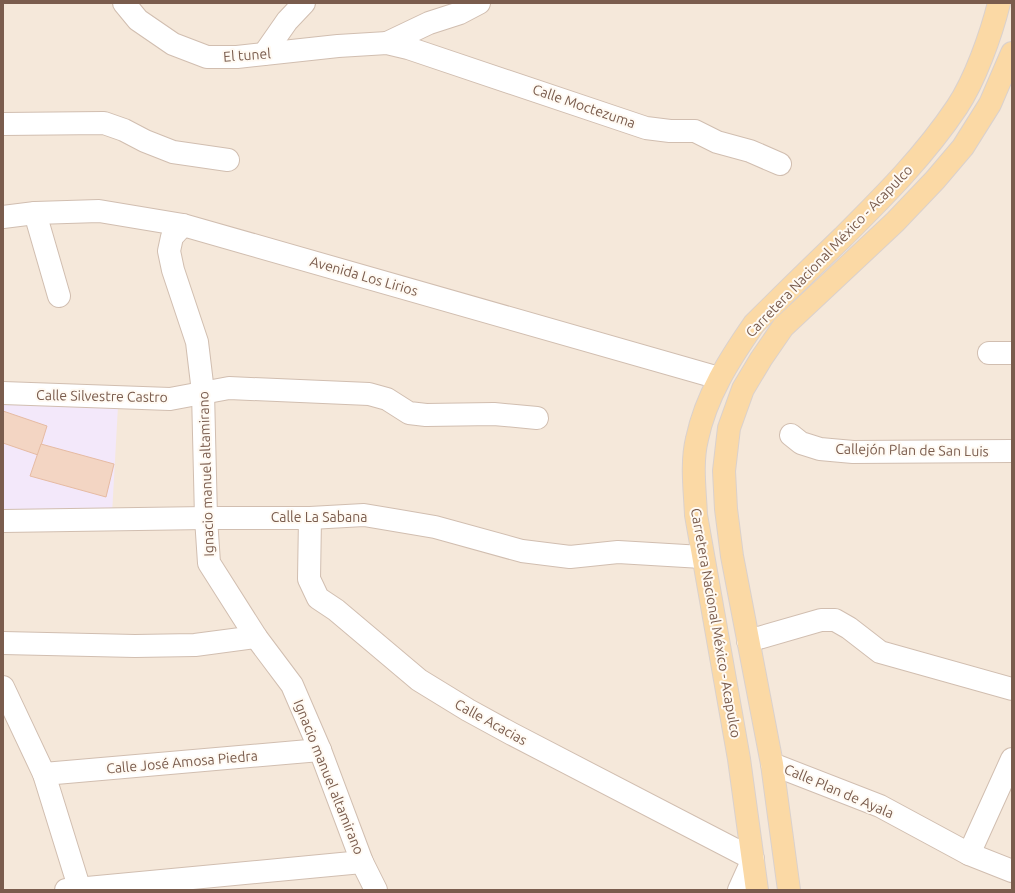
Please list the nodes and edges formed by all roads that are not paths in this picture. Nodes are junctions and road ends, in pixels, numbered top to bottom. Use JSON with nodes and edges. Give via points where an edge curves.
{"nodes":[{"id":1,"x":124,"y":3,"type":"edge"},
{"id":2,"x":304,"y":3,"type":"edge"},
{"id":3,"x":479,"y":3,"type":"edge"},
{"id":4,"x":999,"y":3,"type":"edge"},
{"id":5,"x":388,"y":43,"type":"junction"},
{"id":6,"x":1012,"y":53,"type":"edge"},
{"id":7,"x":264,"y":54,"type":"junction"},
{"id":8,"x":3,"y":124,"type":"edge"},
{"id":9,"x":228,"y":160,"type":"dead end"},
{"id":10,"x":780,"y":164,"type":"dead end"},
{"id":11,"x":35,"y":213,"type":"junction"},
{"id":12,"x":3,"y":217,"type":"edge"},
{"id":13,"x":183,"y":224,"type":"junction"},
{"id":14,"x":59,"y":296,"type":"dead end"},
{"id":15,"x":989,"y":353,"type":"dead end"},
{"id":16,"x":1012,"y":353,"type":"edge"},
{"id":17,"x":719,"y":378,"type":"junction"},
{"id":18,"x":203,"y":392,"type":"junction"},
{"id":19,"x":3,"y":393,"type":"edge"},
{"id":20,"x":537,"y":418,"type":"dead end"},
{"id":21,"x":791,"y":435,"type":"dead end"},
{"id":22,"x":1012,"y":451,"type":"edge"},
{"id":23,"x":206,"y":518,"type":"junction"},
{"id":24,"x":310,"y":518,"type":"junction"},
{"id":25,"x":3,"y":521,"type":"edge"},
{"id":26,"x":702,"y":557,"type":"junction"},
{"id":27,"x":256,"y":637,"type":"junction"},
{"id":28,"x":748,"y":641,"type":"junction"},
{"id":29,"x":3,"y":643,"type":"edge"},
{"id":30,"x":3,"y":687,"type":"edge"},
{"id":31,"x":1012,"y":689,"type":"edge"},
{"id":32,"x":320,"y":750,"type":"junction"},
{"id":33,"x":1012,"y":759,"type":"edge"},
{"id":34,"x":772,"y":764,"type":"junction"},
{"id":35,"x":44,"y":774,"type":"junction"},
{"id":36,"x":969,"y":854,"type":"junction"},
{"id":37,"x":753,"y":859,"type":"junction"},
{"id":38,"x":362,"y":862,"type":"junction"},
{"id":39,"x":1012,"y":871,"type":"edge"},
{"id":40,"x":75,"y":889,"type":"edge"},
{"id":41,"x":376,"y":890,"type":"edge"},
{"id":42,"x":740,"y":890,"type":"edge"},
{"id":43,"x":757,"y":890,"type":"edge"},
{"id":44,"x":789,"y":890,"type":"edge"}],
"edges":[{"from":1,"to":7,"type":"street","name":"El tunel","via":[[138,20],[173,44],[207,57]]},
{"from":2,"to":7,"type":"street","via":[[287,21]]},
{"from":3,"to":5,"type":"street"},
{"from":4,"to":17,"type":"main road","name":"Carretera Nacional México - Acapulco","via":[[974,75],[957,106],[921,156],[754,324]]},
{"from":5,"to":7,"type":"street","name":"El tunel"},
{"from":5,"to":10,"type":"street","name":"Calle Moctezuma","via":[[646,128],[695,131],[717,142],[750,151]]},
{"from":6,"to":28,"type":"main road","name":"Carretera Nacional México - Acapulco","via":[[990,104],[963,147],[895,222],[783,327],[743,389],[729,428],[724,471],[732,556]]},
{"from":8,"to":9,"type":"street","via":[[104,123],[174,152]]},
{"from":11,"to":12,"type":"street","name":"Avenida Los Lirios"},
{"from":11,"to":13,"type":"street","name":"Avenida Los Lirios","via":[[99,211]]},
{"from":11,"to":14,"type":"street"},
{"from":13,"to":17,"type":"street","name":"Avenida Los Lirios"},
{"from":13,"to":18,"type":"street","name":"Ignacio manuel altamirano","via":[[172,237],[169,251],[197,342]]},
{"from":15,"to":16,"type":"street"},
{"from":17,"to":26,"type":"main road","name":"Carretera Nacional México - Acapulco","via":[[696,440],[696,515]]},
{"from":18,"to":19,"type":"street","name":"Calle Silvestre Castro","via":[[170,399]]},
{"from":18,"to":20,"type":"street","name":"Calle Silvestre Castro","via":[[229,388],[369,394],[387,399],[409,413],[494,414]]},
{"from":18,"to":23,"type":"street","name":"Ignacio manuel altamirano"},
{"from":21,"to":22,"type":"street","name":"Callejón Plan de San Luis","via":[[801,443],[820,449],[853,452]]},
{"from":23,"to":24,"type":"street","name":"Calle La Sabana"},
{"from":23,"to":25,"type":"street","name":"Calle La Sabana"},
{"from":23,"to":27,"type":"street","name":"Ignacio manuel altamirano","via":[[209,563]]},
{"from":24,"to":26,"type":"street","name":"Calle La Sabana","via":[[364,515],[435,527],[522,552],[570,557],[618,552]]},
{"from":24,"to":37,"type":"street","name":"Calle Acacias","via":[[309,579],[318,598],[336,610],[419,680],[512,734]]},
{"from":26,"to":37,"type":"main road","name":"Carretera Nacional México - Acapulco","via":[[739,759]]},
{"from":27,"to":29,"type":"street","via":[[195,645]]},
{"from":27,"to":32,"type":"street","name":"Ignacio manuel altamirano","via":[[292,685]]},
{"from":28,"to":31,"type":"street","via":[[821,620],[835,620],[880,652]]},
{"from":28,"to":34,"type":"main road","name":"Carretera Nacional México - Acapulco"},
{"from":30,"to":35,"type":"street"},
{"from":32,"to":35,"type":"street","name":"Calle José Amosa Piedra"},
{"from":32,"to":38,"type":"street","name":"Ignacio manuel altamirano"},
{"from":33,"to":36,"type":"street"},
{"from":34,"to":36,"type":"street","name":"Calle Plan de Ayala","via":[[880,806]]},
{"from":34,"to":44,"type":"main road","name":"Carretera Nacional México - Acapulco"},
{"from":35,"to":40,"type":"street"},
{"from":36,"to":39,"type":"street","name":"Calle Plan de Ayala"},
{"from":37,"to":42,"type":"street"},
{"from":37,"to":43,"type":"main road","name":"Carretera Nacional México - Acapulco"},
{"from":38,"to":40,"type":"street"},
{"from":38,"to":41,"type":"street","name":"Ignacio manuel altamirano"}]}
